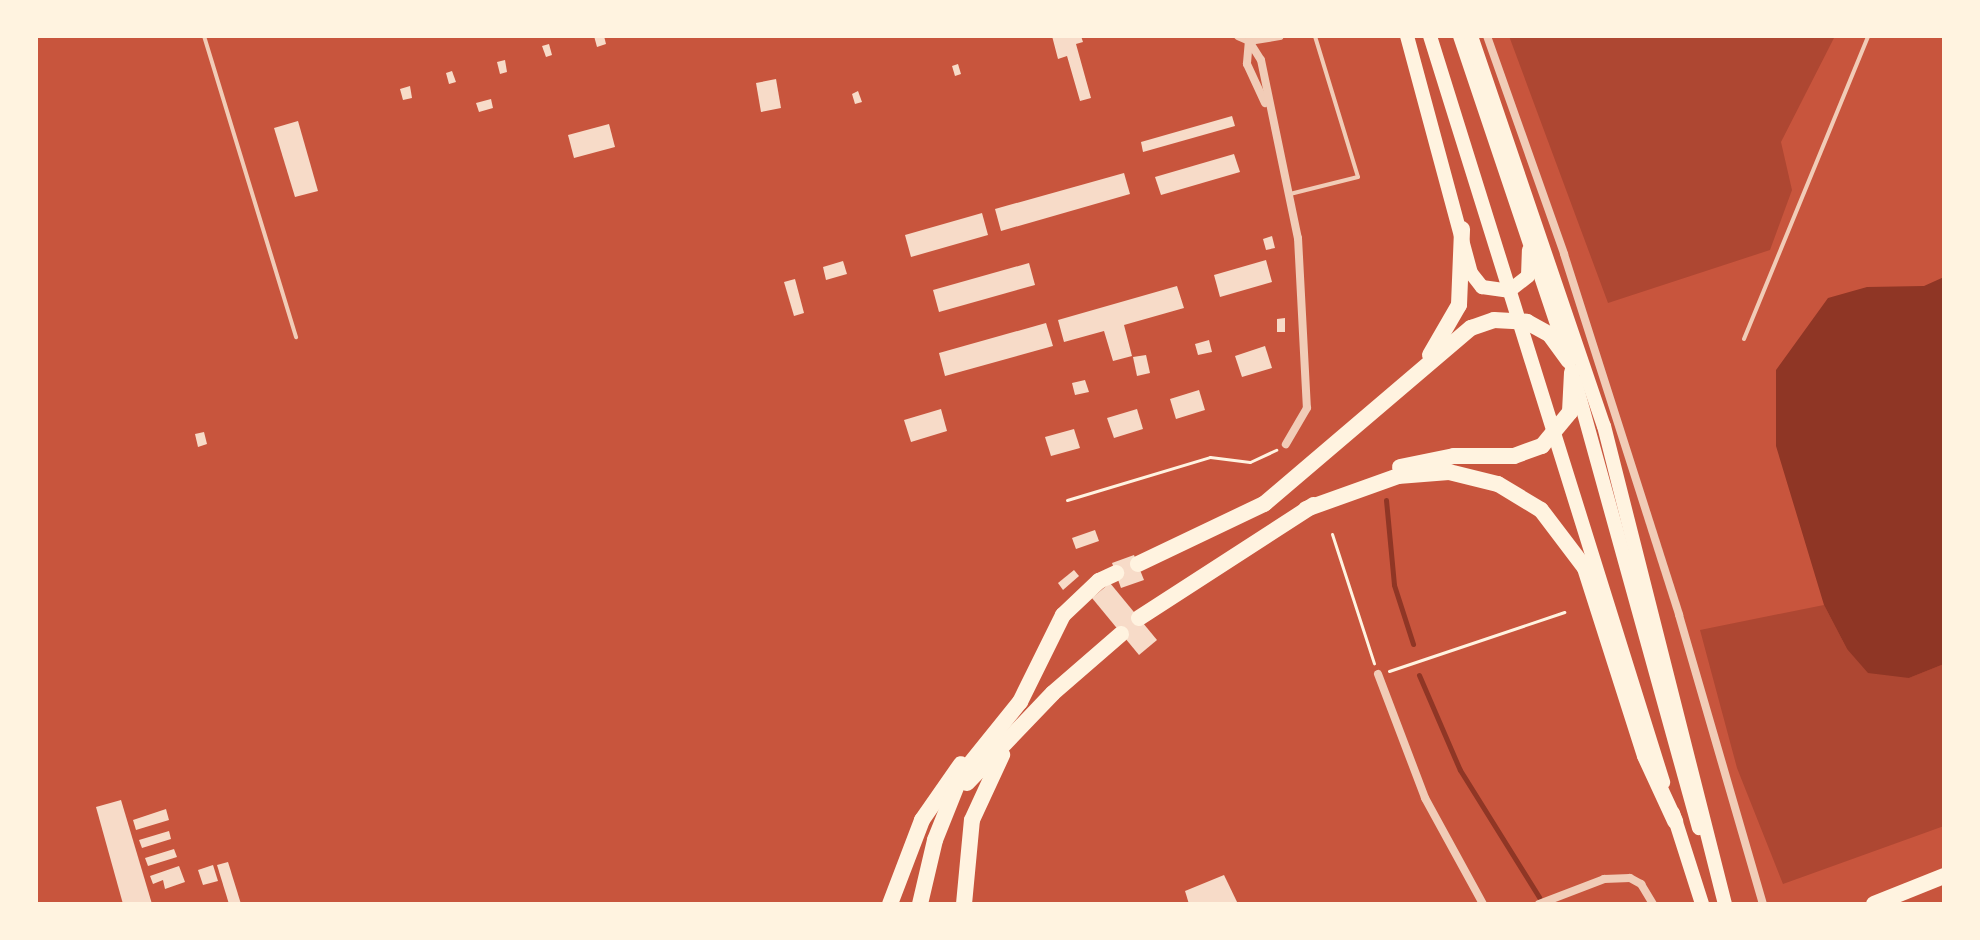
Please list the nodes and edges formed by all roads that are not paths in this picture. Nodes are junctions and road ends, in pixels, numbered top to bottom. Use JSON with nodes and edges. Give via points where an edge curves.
{"nodes":[{"id":1,"x":204,"y":36,"type":"edge"},
{"id":2,"x":1238,"y":36,"type":"edge"},
{"id":3,"x":1280,"y":36,"type":"edge"},
{"id":4,"x":1315,"y":36,"type":"edge"},
{"id":5,"x":1430,"y":36,"type":"edge"},
{"id":6,"x":1460,"y":36,"type":"edge"},
{"id":7,"x":1471,"y":36,"type":"edge"},
{"id":8,"x":1487,"y":36,"type":"edge"},
{"id":9,"x":1868,"y":36,"type":"edge"},
{"id":10,"x":1250,"y":38,"type":"edge"},
{"id":11,"x":1406,"y":40,"type":"edge"},
{"id":12,"x":1267,"y":107,"type":"junction"},
{"id":13,"x":1494,"y":144,"type":"junction"},
{"id":14,"x":1289,"y":194,"type":"junction"},
{"id":15,"x":1462,"y":229,"type":"junction"},
{"id":16,"x":296,"y":337,"type":"dead end"},
{"id":17,"x":1744,"y":339,"type":"dead end"},
{"id":18,"x":1571,"y":366,"type":"junction"},
{"id":19,"x":1401,"y":390,"type":"junction"},
{"id":20,"x":1286,"y":444,"type":"road end"},
{"id":21,"x":1306,"y":509,"type":"junction"},
{"id":22,"x":1138,"y":564,"type":"dead end"},
{"id":23,"x":1116,"y":573,"type":"dead end"},
{"id":24,"x":1139,"y":618,"type":"dead end"},
{"id":25,"x":1121,"y":634,"type":"dead end"},
{"id":26,"x":1378,"y":674,"type":"road end"},
{"id":27,"x":1020,"y":702,"type":"junction"},
{"id":28,"x":1019,"y":731,"type":"junction"},
{"id":29,"x":952,"y":798,"type":"junction"},
{"id":30,"x":1675,"y":821,"type":"junction"},
{"id":31,"x":1715,"y":873,"type":"junction"},
{"id":32,"x":1944,"y":876,"type":"edge"},
{"id":33,"x":1877,"y":902,"type":"edge"},
{"id":34,"x":890,"y":904,"type":"edge"},
{"id":35,"x":920,"y":904,"type":"edge"},
{"id":36,"x":964,"y":904,"type":"edge"},
{"id":37,"x":1483,"y":904,"type":"edge"},
{"id":38,"x":1539,"y":904,"type":"edge"},
{"id":39,"x":1653,"y":904,"type":"edge"},
{"id":40,"x":1702,"y":904,"type":"edge"},
{"id":41,"x":1725,"y":904,"type":"edge"},
{"id":42,"x":1763,"y":904,"type":"edge"}],
"edges":[{"from":1,"to":16,"type":"lane"},
{"from":2,"to":10,"type":"street"},
{"from":3,"to":10,"type":"street"},
{"from":4,"to":14,"type":"lane","via":[[1358,177]]},
{"from":5,"to":30,"type":"main road"},
{"from":6,"to":13,"type":"main road"},
{"from":7,"to":31,"type":"main road","via":[[1604,426],[1658,622]]},
{"from":8,"to":42,"type":"street","via":[[1564,254],[1675,601]]},
{"from":9,"to":17,"type":"lane"},
{"from":10,"to":12,"type":"street","via":[[1261,60]]},
{"from":10,"to":12,"type":"street","via":[[1247,64]]},
{"from":11,"to":15,"type":"main road"},
{"from":12,"to":14,"type":"street"},
{"from":13,"to":15,"type":"main road","via":[[1530,252],[1531,268],[1523,283],[1500,293],[1482,287],[1471,273]]},
{"from":13,"to":18,"type":"main road","via":[[1532,240]]},
{"from":14,"to":20,"type":"street","via":[[1308,379],[1307,408]]},
{"from":15,"to":19,"type":"highway","via":[[1462,284],[1450,328]]},
{"from":18,"to":19,"type":"highway","via":[[1544,330],[1517,320],[1494,320],[1461,335]]},
{"from":18,"to":21,"type":"highway","via":[[1570,412],[1542,446],[1514,456],[1454,456],[1401,467],[1363,479]]},
{"from":18,"to":31,"type":"main road","via":[[1689,802]]},
{"from":19,"to":22,"type":"highway","via":[[1264,504]]},
{"from":21,"to":24,"type":"highway"},
{"from":21,"to":30,"type":"highway","via":[[1398,476],[1449,472],[1498,484],[1541,510],[1585,568],[1645,756]]},
{"from":23,"to":27,"type":"highway","via":[[1099,581],[1063,615]]},
{"from":25,"to":28,"type":"highway"},
{"from":26,"to":37,"type":"street","via":[[1425,798]]},
{"from":27,"to":29,"type":"highway","via":[[961,775]]},
{"from":27,"to":34,"type":"highway","via":[[933,800]]},
{"from":28,"to":29,"type":"highway"},
{"from":28,"to":36,"type":"highway","via":[[977,801],[967,839]]},
{"from":29,"to":35,"type":"highway","via":[[935,840]]},
{"from":30,"to":40,"type":"main road"},
{"from":31,"to":41,"type":"main road"},
{"from":32,"to":33,"type":"highway"},
{"from":38,"to":39,"type":"street","via":[[1604,879],[1630,878],[1641,884]]}]}
